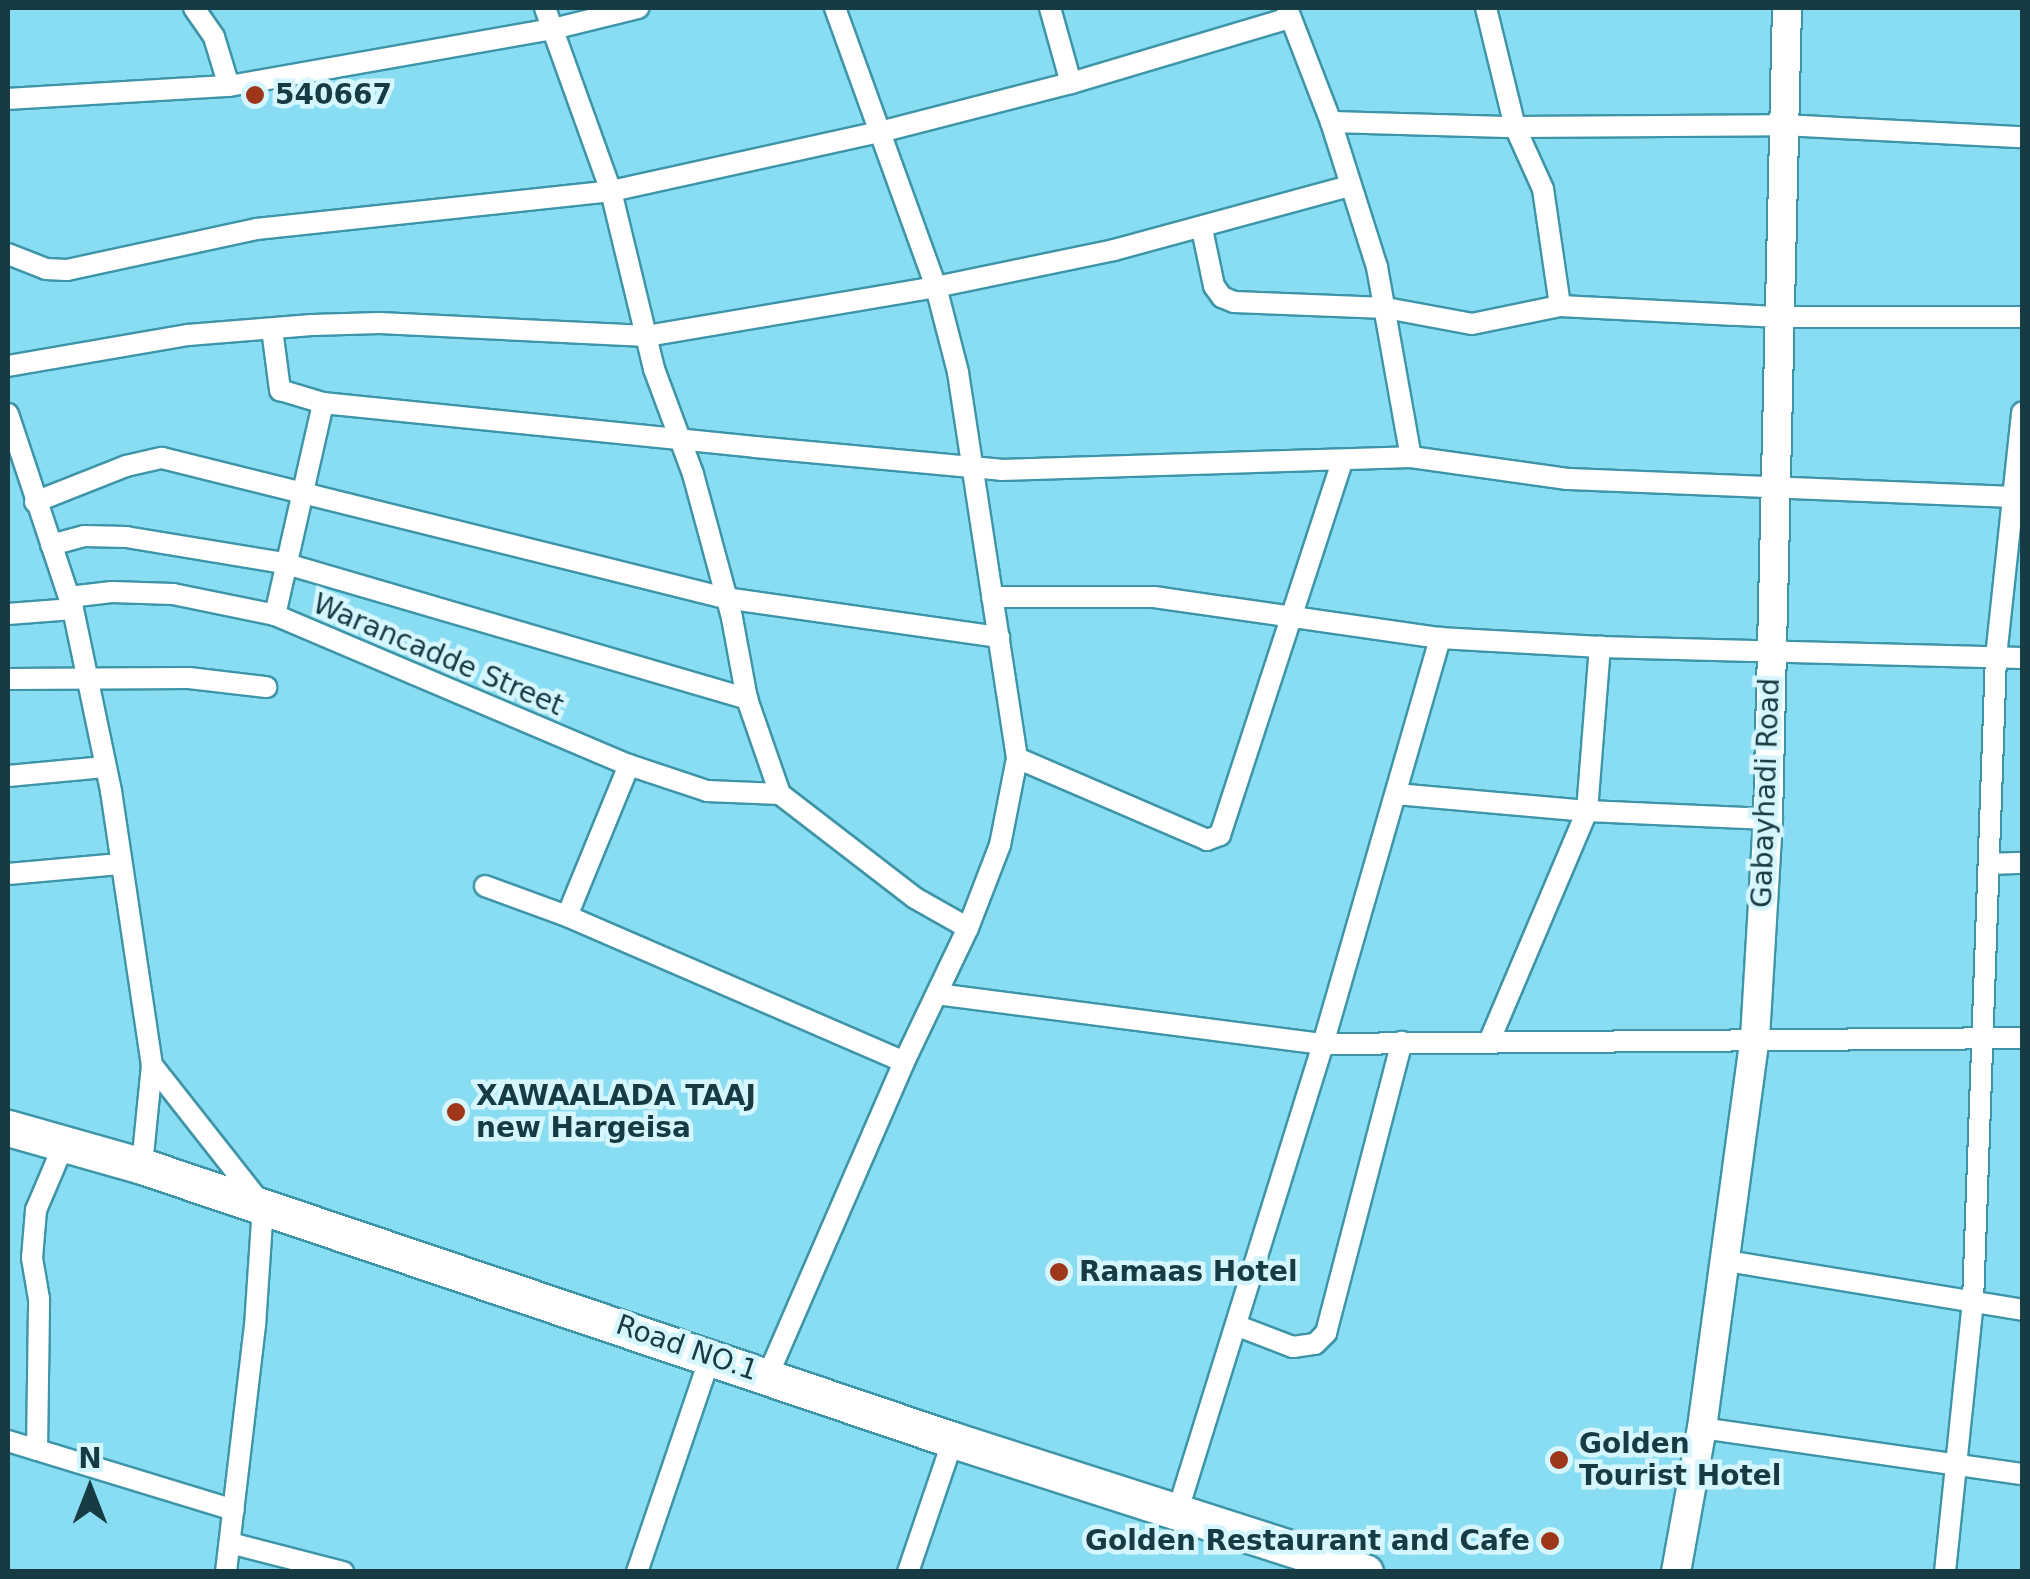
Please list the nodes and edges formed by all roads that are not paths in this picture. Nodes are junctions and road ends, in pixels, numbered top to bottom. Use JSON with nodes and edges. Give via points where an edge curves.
{"nodes":[{"id":1,"x":194,"y":8,"type":"edge"},
{"id":2,"x":545,"y":8,"type":"edge"},
{"id":3,"x":638,"y":8,"type":"edge"},
{"id":4,"x":836,"y":8,"type":"edge"},
{"id":5,"x":1050,"y":8,"type":"edge"},
{"id":6,"x":1486,"y":8,"type":"edge"},
{"id":7,"x":1787,"y":8,"type":"edge"},
{"id":8,"x":1288,"y":13,"type":"edge"},
{"id":9,"x":553,"y":29,"type":"junction"},
{"id":10,"x":1071,"y":83,"type":"junction"},
{"id":11,"x":229,"y":86,"type":"junction"},
{"id":12,"x":8,"y":99,"type":"edge"},
{"id":13,"x":1331,"y":122,"type":"junction"},
{"id":14,"x":1782,"y":125,"type":"junction"},
{"id":15,"x":1515,"y":127,"type":"junction"},
{"id":16,"x":880,"y":132,"type":"junction"},
{"id":17,"x":2022,"y":137,"type":"edge"},
{"id":18,"x":1349,"y":186,"type":"junction"},
{"id":19,"x":611,"y":191,"type":"junction"},
{"id":20,"x":1202,"y":228,"type":"junction"},
{"id":21,"x":8,"y":254,"type":"edge"},
{"id":22,"x":936,"y":287,"type":"junction"},
{"id":23,"x":1560,"y":306,"type":"junction"},
{"id":24,"x":1386,"y":308,"type":"junction"},
{"id":25,"x":1780,"y":317,"type":"junction"},
{"id":26,"x":2022,"y":317,"type":"edge"},
{"id":27,"x":272,"y":328,"type":"junction"},
{"id":28,"x":647,"y":336,"type":"junction"},
{"id":29,"x":8,"y":366,"type":"edge"},
{"id":30,"x":323,"y":403,"type":"junction"},
{"id":31,"x":2022,"y":412,"type":"edge"},
{"id":32,"x":8,"y":414,"type":"edge"},
{"id":33,"x":679,"y":437,"type":"junction"},
{"id":34,"x":12,"y":450,"type":"edge"},
{"id":35,"x":1410,"y":456,"type":"junction"},
{"id":36,"x":1342,"y":462,"type":"junction"},
{"id":37,"x":973,"y":468,"type":"junction"},
{"id":38,"x":1777,"y":489,"type":"junction"},
{"id":39,"x":300,"y":493,"type":"junction"},
{"id":40,"x":2017,"y":498,"type":"edge"},
{"id":41,"x":35,"y":502,"type":"junction"},
{"id":42,"x":51,"y":545,"type":"junction"},
{"id":43,"x":283,"y":563,"type":"junction"},
{"id":44,"x":992,"y":597,"type":"junction"},
{"id":45,"x":725,"y":598,"type":"junction"},
{"id":46,"x":71,"y":603,"type":"junction"},
{"id":47,"x":8,"y":614,"type":"edge"},
{"id":48,"x":275,"y":615,"type":"junction"},
{"id":49,"x":1289,"y":615,"type":"junction"},
{"id":50,"x":1000,"y":636,"type":"junction"},
{"id":51,"x":1440,"y":638,"type":"junction"},
{"id":52,"x":1600,"y":647,"type":"junction"},
{"id":53,"x":1770,"y":653,"type":"junction"},
{"id":54,"x":1996,"y":656,"type":"junction"},
{"id":55,"x":2022,"y":658,"type":"edge"},
{"id":56,"x":8,"y":679,"type":"edge"},
{"id":57,"x":91,"y":680,"type":"junction"},
{"id":58,"x":266,"y":687,"type":"dead end"},
{"id":59,"x":748,"y":699,"type":"junction"},
{"id":60,"x":1017,"y":758,"type":"junction"},
{"id":61,"x":629,"y":764,"type":"junction"},
{"id":62,"x":105,"y":767,"type":"junction"},
{"id":63,"x":8,"y":776,"type":"edge"},
{"id":64,"x":780,"y":794,"type":"junction"},
{"id":65,"x":1396,"y":794,"type":"junction"},
{"id":66,"x":1587,"y":811,"type":"junction"},
{"id":67,"x":1768,"y":819,"type":"junction"},
{"id":68,"x":2022,"y":863,"type":"edge"},
{"id":69,"x":120,"y":864,"type":"junction"},
{"id":70,"x":1990,"y":864,"type":"junction"},
{"id":71,"x":8,"y":874,"type":"edge"},
{"id":72,"x":485,"y":886,"type":"dead end"},
{"id":73,"x":567,"y":916,"type":"junction"},
{"id":74,"x":968,"y":928,"type":"junction"},
{"id":75,"x":938,"y":994,"type":"junction"},
{"id":76,"x":1755,"y":1038,"type":"junction"},
{"id":77,"x":2022,"y":1038,"type":"edge"},
{"id":78,"x":1979,"y":1039,"type":"junction"},
{"id":79,"x":1402,"y":1042,"type":"junction"},
{"id":80,"x":1489,"y":1042,"type":"junction"},
{"id":81,"x":1323,"y":1044,"type":"junction"},
{"id":82,"x":904,"y":1062,"type":"junction"},
{"id":83,"x":152,"y":1064,"type":"junction"},
{"id":84,"x":8,"y":1128,"type":"edge"},
{"id":85,"x":64,"y":1144,"type":"junction"},
{"id":86,"x":142,"y":1166,"type":"junction"},
{"id":87,"x":263,"y":1206,"type":"junction"},
{"id":88,"x":1726,"y":1261,"type":"junction"},
{"id":89,"x":1973,"y":1302,"type":"junction"},
{"id":90,"x":2022,"y":1310,"type":"edge"},
{"id":91,"x":1238,"y":1326,"type":"junction"},
{"id":92,"x":711,"y":1355,"type":"junction"},
{"id":93,"x":768,"y":1375,"type":"junction"},
{"id":94,"x":1702,"y":1428,"type":"junction"},
{"id":95,"x":953,"y":1440,"type":"junction"},
{"id":96,"x":8,"y":1441,"type":"edge"},
{"id":97,"x":38,"y":1450,"type":"junction"},
{"id":98,"x":1954,"y":1467,"type":"junction"},
{"id":99,"x":2022,"y":1474,"type":"edge"},
{"id":100,"x":234,"y":1510,"type":"junction"},
{"id":101,"x":1177,"y":1513,"type":"junction"},
{"id":102,"x":230,"y":1543,"type":"junction"},
{"id":103,"x":226,"y":1572,"type":"edge"},
{"id":104,"x":343,"y":1572,"type":"edge"},
{"id":105,"x":637,"y":1572,"type":"edge"},
{"id":106,"x":908,"y":1572,"type":"edge"},
{"id":107,"x":1365,"y":1572,"type":"edge"},
{"id":108,"x":1676,"y":1572,"type":"edge"},
{"id":109,"x":1945,"y":1572,"type":"edge"}],
"edges":[{"from":1,"to":11,"type":"street","via":[[214,36]]},
{"from":2,"to":9,"type":"street"},
{"from":3,"to":9,"type":"street"},
{"from":4,"to":16,"type":"street"},
{"from":5,"to":10,"type":"street"},
{"from":6,"to":15,"type":"street"},
{"from":7,"to":14,"type":"street","name":"Gabayhadi Road"},
{"from":8,"to":10,"type":"street"},
{"from":8,"to":13,"type":"street"},
{"from":9,"to":11,"type":"street"},
{"from":9,"to":19,"type":"street"},
{"from":10,"to":16,"type":"street"},
{"from":11,"to":12,"type":"street"},
{"from":13,"to":15,"type":"street"},
{"from":13,"to":18,"type":"street"},
{"from":14,"to":15,"type":"street"},
{"from":14,"to":17,"type":"street"},
{"from":14,"to":25,"type":"street","name":"Gabayhadi Road"},
{"from":15,"to":23,"type":"street","via":[[1543,188]]},
{"from":16,"to":19,"type":"street"},
{"from":16,"to":22,"type":"street"},
{"from":18,"to":20,"type":"street"},
{"from":18,"to":24,"type":"street"},
{"from":19,"to":21,"type":"street","via":[[257,229],[67,270]]},
{"from":19,"to":28,"type":"street"},
{"from":20,"to":22,"type":"street"},
{"from":20,"to":24,"type":"street","via":[[1222,297]]},
{"from":22,"to":28,"type":"street"},
{"from":22,"to":37,"type":"street"},
{"from":23,"to":24,"type":"street","via":[[1472,324]]},
{"from":23,"to":25,"type":"street"},
{"from":24,"to":35,"type":"street"},
{"from":25,"to":26,"type":"street"},
{"from":25,"to":38,"type":"street","name":"Gabayhadi Road"},
{"from":27,"to":28,"type":"street","via":[[380,323]]},
{"from":27,"to":29,"type":"street","via":[[188,335]]},
{"from":27,"to":30,"type":"street","via":[[280,390]]},
{"from":28,"to":33,"type":"street"},
{"from":30,"to":33,"type":"street"},
{"from":30,"to":39,"type":"street"},
{"from":31,"to":40,"type":"street"},
{"from":32,"to":34,"type":"street"},
{"from":33,"to":37,"type":"street"},
{"from":33,"to":45,"type":"street"},
{"from":34,"to":41,"type":"street"},
{"from":35,"to":36,"type":"street"},
{"from":35,"to":38,"type":"street","via":[[1567,479]]},
{"from":36,"to":37,"type":"street"},
{"from":36,"to":49,"type":"street"},
{"from":37,"to":44,"type":"street"},
{"from":38,"to":40,"type":"street"},
{"from":38,"to":53,"type":"street","name":"Gabayhadi Road"},
{"from":39,"to":41,"type":"street","via":[[162,458]]},
{"from":39,"to":43,"type":"street"},
{"from":39,"to":45,"type":"street"},
{"from":40,"to":54,"type":"street"},
{"from":41,"to":42,"type":"street"},
{"from":42,"to":43,"type":"street","via":[[106,535]]},
{"from":42,"to":46,"type":"street"},
{"from":43,"to":48,"type":"street"},
{"from":43,"to":59,"type":"street"},
{"from":44,"to":49,"type":"street","via":[[1154,596]]},
{"from":44,"to":50,"type":"street"},
{"from":45,"to":50,"type":"street"},
{"from":45,"to":59,"type":"street"},
{"from":46,"to":47,"type":"street","name":"Warancadde Street"},
{"from":46,"to":48,"type":"street","name":"Warancadde Street","via":[[112,592],[173,594]]},
{"from":46,"to":57,"type":"street"},
{"from":48,"to":61,"type":"street","name":"Warancadde Street"},
{"from":49,"to":51,"type":"street"},
{"from":49,"to":60,"type":"street","via":[[1220,835],[1207,840]]},
{"from":50,"to":60,"type":"street"},
{"from":51,"to":52,"type":"street"},
{"from":51,"to":65,"type":"street"},
{"from":52,"to":53,"type":"street"},
{"from":52,"to":66,"type":"street"},
{"from":53,"to":54,"type":"street"},
{"from":53,"to":67,"type":"street","name":"Gabayhadi Road"},
{"from":54,"to":55,"type":"street"},
{"from":54,"to":70,"type":"street"},
{"from":56,"to":57,"type":"street"},
{"from":57,"to":58,"type":"street","via":[[189,678]]},
{"from":57,"to":62,"type":"street"},
{"from":59,"to":64,"type":"street"},
{"from":60,"to":74,"type":"street","via":[[1000,845]]},
{"from":61,"to":64,"type":"street","name":"Warancadde Street","via":[[707,791]]},
{"from":61,"to":73,"type":"street"},
{"from":62,"to":63,"type":"street"},
{"from":62,"to":69,"type":"street"},
{"from":64,"to":74,"type":"street","via":[[915,898]]},
{"from":65,"to":66,"type":"street"},
{"from":65,"to":81,"type":"street"},
{"from":66,"to":67,"type":"street"},
{"from":66,"to":80,"type":"street"},
{"from":67,"to":76,"type":"street","name":"Gabayhadi Road"},
{"from":68,"to":70,"type":"street"},
{"from":69,"to":71,"type":"street"},
{"from":69,"to":83,"type":"street"},
{"from":70,"to":78,"type":"street"},
{"from":72,"to":73,"type":"street"},
{"from":73,"to":82,"type":"street"},
{"from":74,"to":75,"type":"street"},
{"from":75,"to":81,"type":"street"},
{"from":75,"to":82,"type":"street"},
{"from":76,"to":78,"type":"street"},
{"from":76,"to":80,"type":"street"},
{"from":76,"to":88,"type":"street","name":"Gabayhadi Road"},
{"from":77,"to":78,"type":"street"},
{"from":78,"to":89,"type":"street"},
{"from":79,"to":80,"type":"street"},
{"from":79,"to":81,"type":"street"},
{"from":79,"to":91,"type":"street","via":[[1326,1333],[1315,1344],[1293,1347]]},
{"from":81,"to":91,"type":"street"},
{"from":82,"to":93,"type":"street"},
{"from":83,"to":86,"type":"street"},
{"from":83,"to":87,"type":"street"},
{"from":84,"to":85,"type":"highway","name":"Road NO.1"},
{"from":85,"to":86,"type":"highway","name":"Road NO.1"},
{"from":85,"to":97,"type":"street","via":[[36,1210]]},
{"from":86,"to":87,"type":"highway","name":"Road NO.1"},
{"from":87,"to":92,"type":"highway","name":"Road NO.1"},
{"from":87,"to":100,"type":"street"},
{"from":88,"to":89,"type":"street"},
{"from":88,"to":94,"type":"street","name":"Gabayhadi Road"},
{"from":89,"to":90,"type":"street"},
{"from":89,"to":98,"type":"street"},
{"from":91,"to":101,"type":"street"},
{"from":92,"to":93,"type":"highway","name":"Road NO.1"},
{"from":92,"to":105,"type":"street"},
{"from":93,"to":95,"type":"highway","name":"Road NO.1"},
{"from":94,"to":98,"type":"street"},
{"from":94,"to":108,"type":"street","name":"Gabayhadi Road"},
{"from":95,"to":101,"type":"highway","name":"Road NO.1"},
{"from":95,"to":106,"type":"street"},
{"from":96,"to":97,"type":"street"},
{"from":97,"to":100,"type":"street"},
{"from":98,"to":99,"type":"street"},
{"from":98,"to":109,"type":"street"},
{"from":100,"to":102,"type":"street"},
{"from":101,"to":107,"type":"highway","name":"Road NO.1"},
{"from":102,"to":103,"type":"street"},
{"from":102,"to":104,"type":"street"}]}
